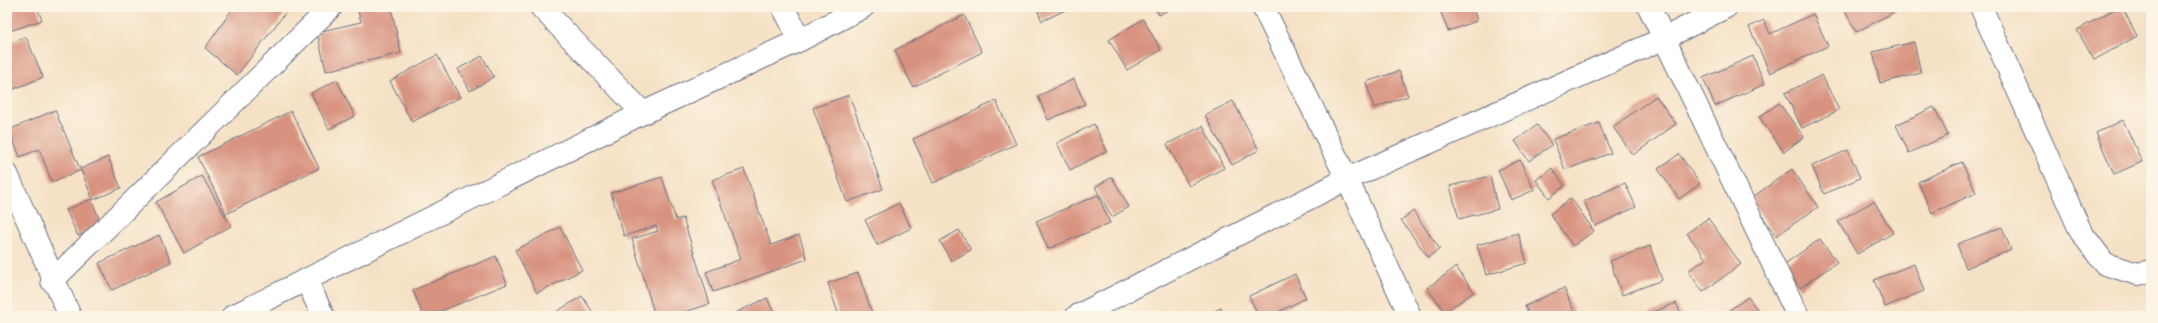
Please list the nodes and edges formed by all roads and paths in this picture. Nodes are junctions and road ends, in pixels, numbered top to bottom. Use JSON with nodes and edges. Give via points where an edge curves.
{"nodes":[{"id":1,"x":331,"y":7,"type":"edge"},
{"id":2,"x":541,"y":7,"type":"edge"},
{"id":3,"x":783,"y":7,"type":"edge"},
{"id":4,"x":863,"y":7,"type":"edge"},
{"id":5,"x":1263,"y":7,"type":"edge"},
{"id":6,"x":1649,"y":7,"type":"edge"},
{"id":7,"x":1726,"y":7,"type":"edge"},
{"id":8,"x":1981,"y":7,"type":"edge"},
{"id":9,"x":1665,"y":38,"type":"junction"},
{"id":10,"x":800,"y":40,"type":"junction"},
{"id":11,"x":643,"y":113,"type":"junction"},
{"id":12,"x":7,"y":174,"type":"edge"},
{"id":13,"x":1347,"y":179,"type":"junction"},
{"id":14,"x":2151,"y":271,"type":"edge"},
{"id":15,"x":52,"y":281,"type":"junction"},
{"id":16,"x":307,"y":281,"type":"junction"},
{"id":17,"x":1106,"y":310,"type":"edge"},
{"id":18,"x":70,"y":316,"type":"edge"},
{"id":19,"x":233,"y":316,"type":"edge"},
{"id":20,"x":323,"y":316,"type":"edge"},
{"id":21,"x":1077,"y":316,"type":"edge"},
{"id":22,"x":1410,"y":316,"type":"edge"},
{"id":23,"x":1798,"y":316,"type":"edge"}],
"edges":[{"from":1,"to":15,"type":"street"},
{"from":2,"to":11,"type":"street"},
{"from":3,"to":10,"type":"street"},
{"from":4,"to":10,"type":"street"},
{"from":5,"to":13,"type":"street"},
{"from":6,"to":9,"type":"street"},
{"from":7,"to":9,"type":"street"},
{"from":8,"to":14,"type":"street","via":[[2081,232],[2105,264],[2138,274]]},
{"from":9,"to":13,"type":"street"},
{"from":9,"to":23,"type":"street"},
{"from":10,"to":11,"type":"street"},
{"from":11,"to":16,"type":"street"},
{"from":12,"to":15,"type":"street"},
{"from":13,"to":17,"type":"street"},
{"from":13,"to":22,"type":"street"},
{"from":15,"to":18,"type":"street"},
{"from":16,"to":19,"type":"street"},
{"from":16,"to":20,"type":"street"},
{"from":17,"to":21,"type":"street"}]}
